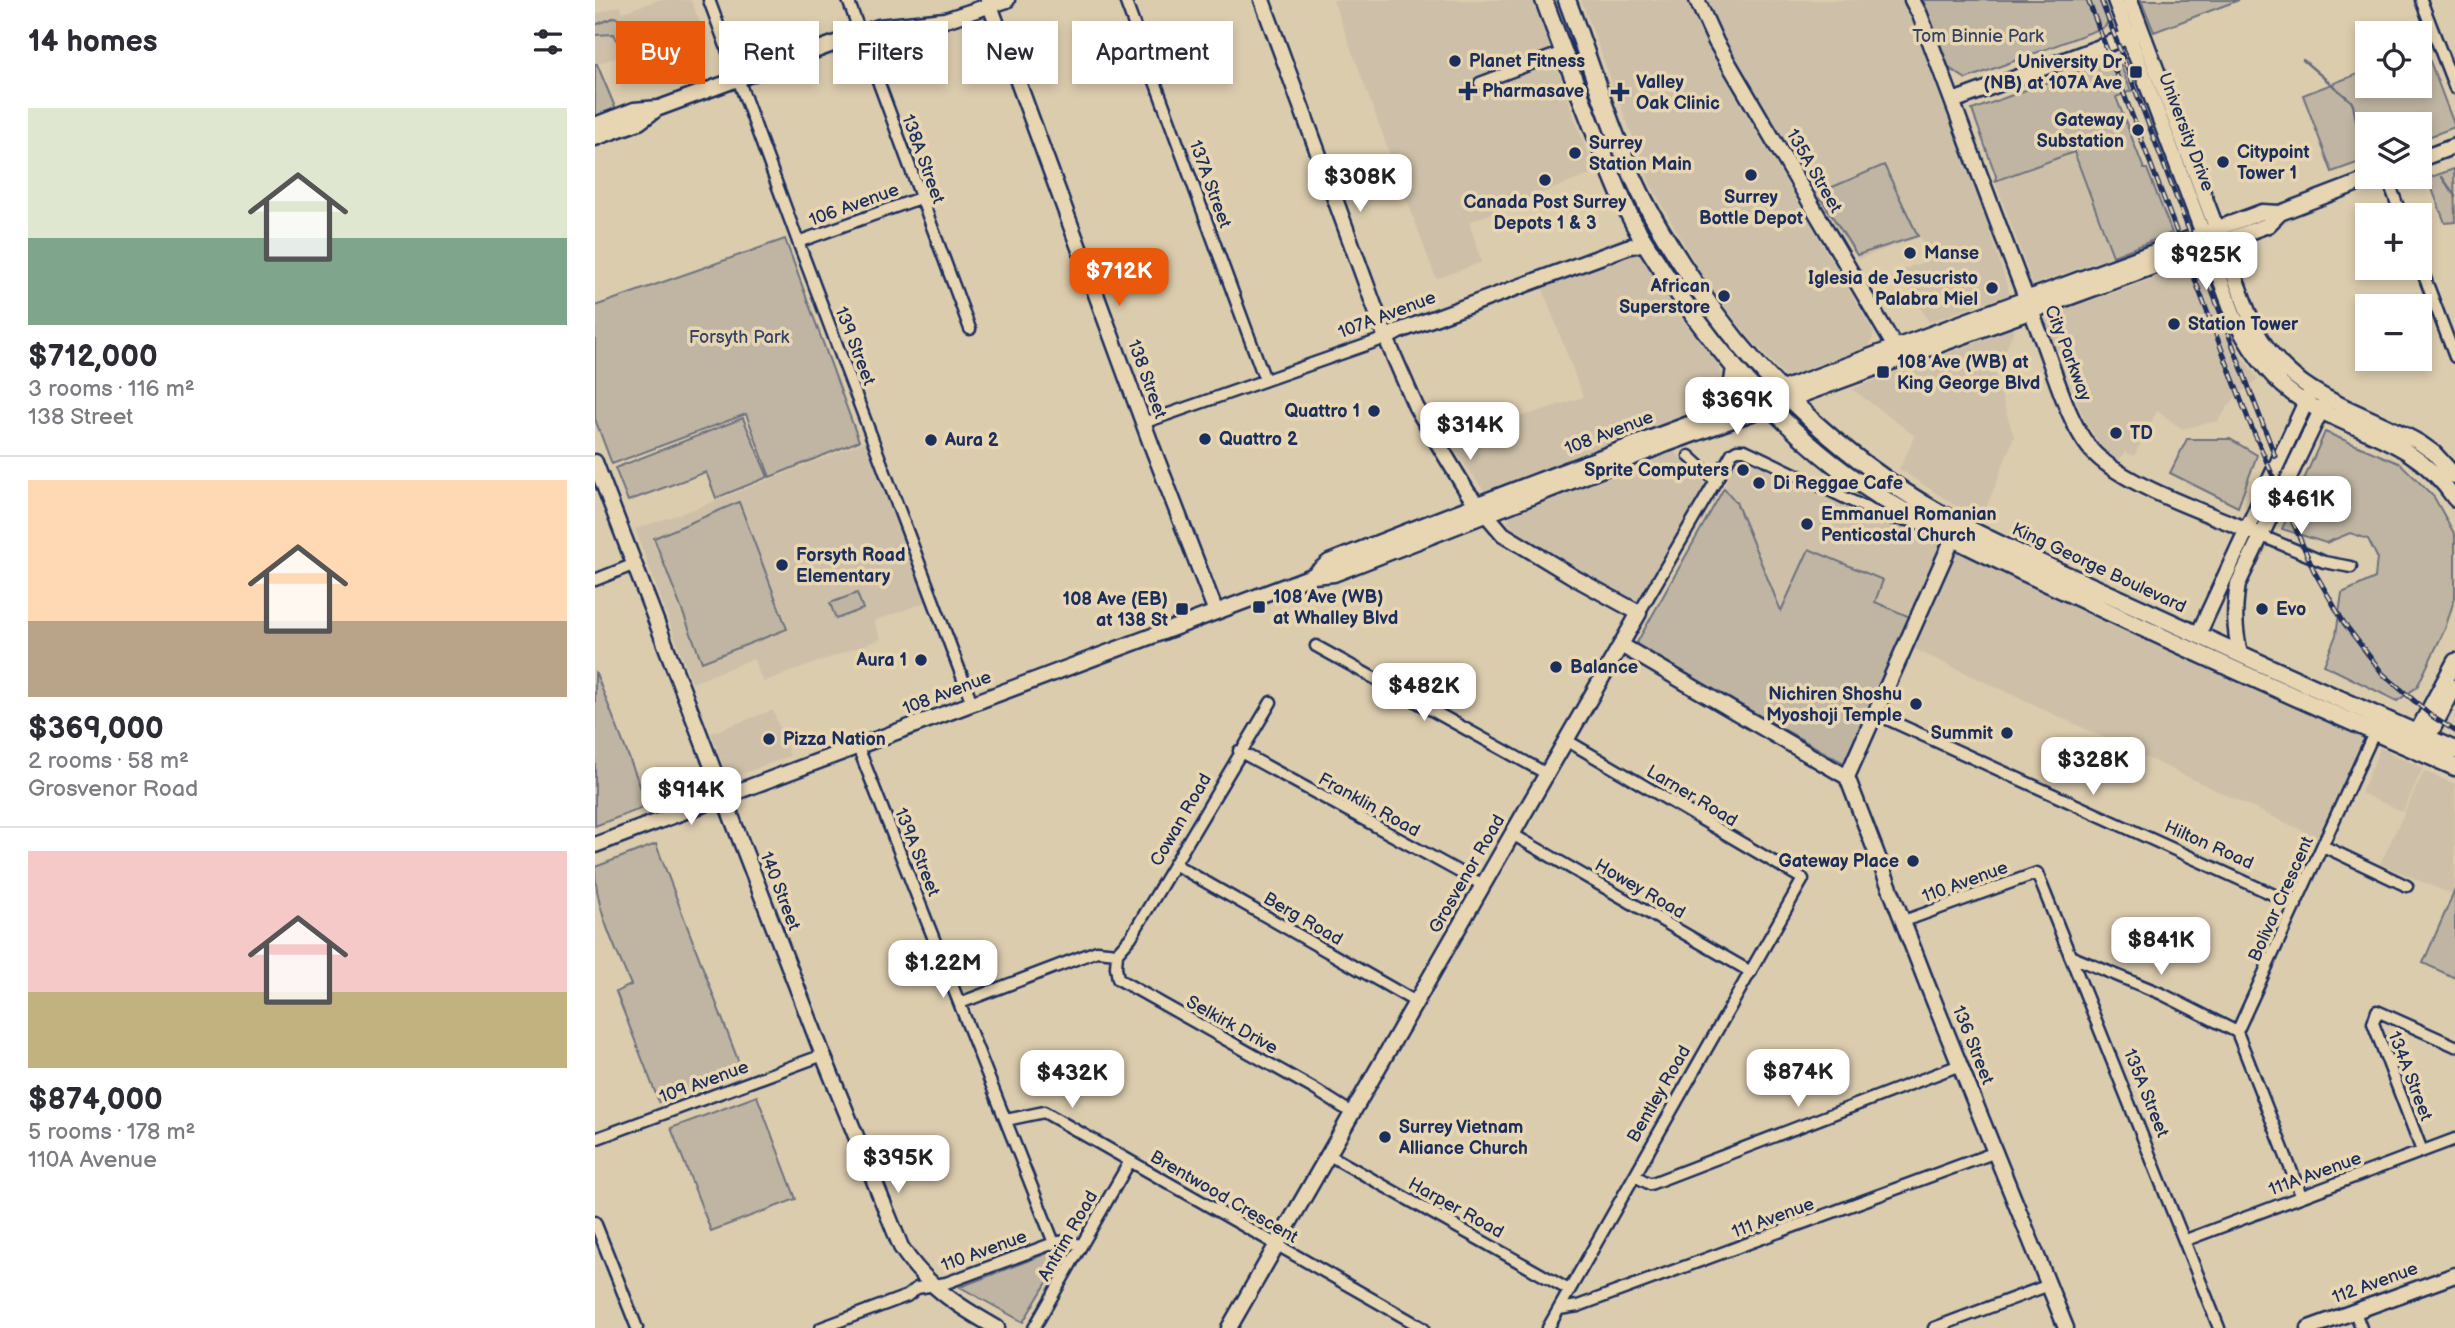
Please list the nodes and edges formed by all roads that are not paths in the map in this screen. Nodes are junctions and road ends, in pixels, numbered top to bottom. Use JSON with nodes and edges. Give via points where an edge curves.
{"nodes":[{"id":1,"x":709,"y":0,"type":"edge"},
{"id":2,"x":848,"y":0,"type":"edge"},
{"id":3,"x":1007,"y":0,"type":"edge"},
{"id":4,"x":1125,"y":0,"type":"edge"},
{"id":5,"x":1262,"y":0,"type":"edge"},
{"id":6,"x":1544,"y":0,"type":"edge"},
{"id":7,"x":1567,"y":0,"type":"edge"},
{"id":8,"x":1697,"y":0,"type":"edge"},
{"id":9,"x":1912,"y":0,"type":"edge"},
{"id":10,"x":2115,"y":0,"type":"edge"},
{"id":11,"x":2130,"y":0,"type":"edge"},
{"id":12,"x":2421,"y":0,"type":"edge"},
{"id":13,"x":989,"y":3,"type":"edge"},
{"id":14,"x":856,"y":21,"type":"edge"},
{"id":15,"x":932,"y":21,"type":"edge"},
{"id":16,"x":719,"y":26,"type":"edge"},
{"id":17,"x":1580,"y":34,"type":"junction"},
{"id":18,"x":2135,"y":34,"type":"junction"},
{"id":19,"x":1563,"y":52,"type":"junction"},
{"id":20,"x":1590,"y":63,"type":"junction"},
{"id":21,"x":1480,"y":83,"type":"dead end"},
{"id":22,"x":723,"y":84,"type":"edge"},
{"id":23,"x":741,"y":84,"type":"edge"},
{"id":24,"x":879,"y":84,"type":"edge"},
{"id":25,"x":2455,"y":88,"type":"edge"},
{"id":26,"x":1953,"y":101,"type":"junction"},
{"id":27,"x":659,"y":108,"type":"junction"},
{"id":28,"x":595,"y":125,"type":"edge"},
{"id":29,"x":595,"y":138,"type":"edge"},
{"id":30,"x":2455,"y":146,"type":"edge"},
{"id":31,"x":2432,"y":155,"type":"edge"},
{"id":32,"x":2355,"y":184,"type":"edge"},
{"id":33,"x":920,"y":198,"type":"junction"},
{"id":34,"x":2213,"y":238,"type":"junction"},
{"id":35,"x":798,"y":242,"type":"junction"},
{"id":36,"x":1645,"y":243,"type":"junction"},
{"id":37,"x":2426,"y":280,"type":"edge"},
{"id":38,"x":2029,"y":305,"type":"junction"},
{"id":39,"x":970,"y":329,"type":"dead end"},
{"id":40,"x":1386,"y":338,"type":"junction"},
{"id":41,"x":1898,"y":353,"type":"junction"},
{"id":42,"x":2455,"y":357,"type":"edge"},
{"id":43,"x":1735,"y":369,"type":"junction"},
{"id":44,"x":1265,"y":380,"type":"junction"},
{"id":45,"x":1785,"y":395,"type":"junction"},
{"id":46,"x":2308,"y":397,"type":"junction"},
{"id":47,"x":1765,"y":402,"type":"junction"},
{"id":48,"x":2324,"y":404,"type":"junction"},
{"id":49,"x":1728,"y":408,"type":"junction"},
{"id":50,"x":1143,"y":423,"type":"junction"},
{"id":51,"x":1745,"y":450,"type":"joint"},
{"id":52,"x":1689,"y":456,"type":"dead end"},
{"id":53,"x":595,"y":462,"type":"edge"},
{"id":54,"x":2455,"y":476,"type":"edge"},
{"id":55,"x":1716,"y":481,"type":"junction"},
{"id":56,"x":2455,"y":499,"type":"edge"},
{"id":57,"x":1481,"y":510,"type":"junction"},
{"id":58,"x":1919,"y":521,"type":"junction"},
{"id":59,"x":2248,"y":530,"type":"junction"},
{"id":60,"x":2262,"y":536,"type":"junction"},
{"id":61,"x":1953,"y":538,"type":"junction"},
{"id":62,"x":635,"y":564,"type":"junction"},
{"id":63,"x":2351,"y":567,"type":"dead end"},
{"id":64,"x":595,"y":579,"type":"edge"},
{"id":65,"x":1216,"y":612,"type":"junction"},
{"id":66,"x":1639,"y":614,"type":"junction"},
{"id":67,"x":2198,"y":635,"type":"junction"},
{"id":68,"x":1621,"y":645,"type":"junction"},
{"id":69,"x":1316,"y":646,"type":"dead end"},
{"id":70,"x":2240,"y":653,"type":"junction"},
{"id":71,"x":2455,"y":661,"type":"edge"},
{"id":72,"x":2455,"y":687,"type":"edge"},
{"id":73,"x":1271,"y":702,"type":"dead end"},
{"id":74,"x":972,"y":703,"type":"junction"},
{"id":75,"x":1877,"y":714,"type":"junction"},
{"id":76,"x":2374,"y":733,"type":"junction"},
{"id":77,"x":1566,"y":740,"type":"junction"},
{"id":78,"x":2418,"y":742,"type":"junction"},
{"id":79,"x":859,"y":747,"type":"junction"},
{"id":80,"x":2455,"y":750,"type":"edge"},
{"id":81,"x":1240,"y":751,"type":"junction"},
{"id":82,"x":2455,"y":767,"type":"edge"},
{"id":83,"x":1547,"y":774,"type":"junction"},
{"id":84,"x":1847,"y":777,"type":"junction"},
{"id":85,"x":723,"y":796,"type":"junction"},
{"id":86,"x":1512,"y":834,"type":"junction"},
{"id":87,"x":595,"y":845,"type":"edge"},
{"id":88,"x":2323,"y":846,"type":"junction"},
{"id":89,"x":1174,"y":864,"type":"junction"},
{"id":90,"x":2037,"y":873,"type":"joint"},
{"id":91,"x":1803,"y":879,"type":"joint"},
{"id":92,"x":1483,"y":885,"type":"junction"},
{"id":93,"x":2407,"y":886,"type":"dead end"},
{"id":94,"x":2296,"y":905,"type":"junction"},
{"id":95,"x":1904,"y":921,"type":"junction"},
{"id":96,"x":1117,"y":953,"type":"junction"},
{"id":97,"x":2070,"y":956,"type":"junction"},
{"id":98,"x":1751,"y":972,"type":"junction"},
{"id":99,"x":1416,"y":1002,"type":"junction"},
{"id":100,"x":960,"y":1003,"type":"junction"},
{"id":101,"x":2237,"y":1032,"type":"junction"},
{"id":102,"x":2455,"y":1046,"type":"edge"},
{"id":103,"x":823,"y":1055,"type":"junction"},
{"id":104,"x":1960,"y":1065,"type":"junction"},
{"id":105,"x":1352,"y":1113,"type":"junction"},
{"id":106,"x":1006,"y":1120,"type":"junction"},
{"id":107,"x":595,"y":1139,"type":"edge"},
{"id":108,"x":2455,"y":1139,"type":"edge"},
{"id":109,"x":2422,"y":1151,"type":"junction"},
{"id":110,"x":1996,"y":1152,"type":"junction"},
{"id":111,"x":1329,"y":1155,"type":"junction"},
{"id":112,"x":1130,"y":1161,"type":"junction"},
{"id":113,"x":1635,"y":1176,"type":"junction"},
{"id":114,"x":2301,"y":1195,"type":"junction"},
{"id":115,"x":595,"y":1222,"type":"edge"},
{"id":116,"x":2186,"y":1240,"type":"junction"},
{"id":117,"x":1053,"y":1243,"type":"junction"},
{"id":118,"x":1080,"y":1245,"type":"junction"},
{"id":119,"x":1277,"y":1245,"type":"junction"},
{"id":120,"x":2455,"y":1275,"type":"edge"},
{"id":121,"x":931,"y":1285,"type":"junction"},
{"id":122,"x":2049,"y":1285,"type":"junction"},
{"id":123,"x":1569,"y":1290,"type":"junction"},
{"id":124,"x":1559,"y":1309,"type":"junction"},
{"id":125,"x":2355,"y":1312,"type":"junction"},
{"id":126,"x":638,"y":1328,"type":"edge"},
{"id":127,"x":821,"y":1328,"type":"edge"},
{"id":128,"x":997,"y":1328,"type":"edge"},
{"id":129,"x":1034,"y":1328,"type":"edge"},
{"id":130,"x":1229,"y":1328,"type":"edge"},
{"id":131,"x":1423,"y":1328,"type":"edge"},
{"id":132,"x":1548,"y":1328,"type":"edge"},
{"id":133,"x":1934,"y":1328,"type":"edge"},
{"id":134,"x":2066,"y":1328,"type":"edge"},
{"id":135,"x":2219,"y":1328,"type":"edge"},
{"id":136,"x":2309,"y":1328,"type":"edge"},
{"id":137,"x":2361,"y":1328,"type":"edge"}],
"edges":[{"from":1,"to":16,"type":"street","name":"139 Street"},
{"from":2,"to":14,"type":"street","name":"138A Street"},
{"from":3,"to":13,"type":"street"},
{"from":4,"to":44,"type":"street","name":"137A Street"},
{"from":5,"to":40,"type":"street"},
{"from":6,"to":19,"type":"main road","name":"King George Boulevard"},
{"from":7,"to":17,"type":"main road","name":"King George Boulevard"},
{"from":8,"to":41,"type":"street","name":"135A Street","via":[[1712,35]]},
{"from":9,"to":26,"type":"street","name":"City Parkway"},
{"from":10,"to":18,"type":"street","name":"University Drive"},
{"from":11,"to":18,"type":"street","name":"University Drive"},
{"from":12,"to":25,"type":"street"},
{"from":13,"to":15,"type":"street"},
{"from":13,"to":50,"type":"street","name":"138 Street"},
{"from":17,"to":19,"type":"main road"},
{"from":17,"to":20,"type":"main road","name":"King George Boulevard"},
{"from":18,"to":26,"type":"street"},
{"from":18,"to":34,"type":"street","name":"University Drive"},
{"from":19,"to":20,"type":"main road"},
{"from":19,"to":21,"type":"street"},
{"from":19,"to":36,"type":"main road","name":"King George Boulevard","via":[[1619,192]]},
{"from":20,"to":45,"type":"main road","name":"King George Boulevard","via":[[1623,153],[1654,218],[1728,330]]},
{"from":22,"to":27,"type":"street"},
{"from":23,"to":35,"type":"street","name":"139 Street"},
{"from":24,"to":33,"type":"street","name":"138A Street"},
{"from":26,"to":38,"type":"street","name":"City Parkway"},
{"from":27,"to":28,"type":"street","via":[[634,110]]},
{"from":27,"to":29,"type":"street","via":[[639,122]]},
{"from":30,"to":31,"type":"street"},
{"from":32,"to":34,"type":"street","name":"108 Avenue","via":[[2280,213],[2268,225]]},
{"from":33,"to":35,"type":"street","name":"106 Avenue"},
{"from":33,"to":39,"type":"street","name":"138A Street"},
{"from":34,"to":38,"type":"street","name":"108 Avenue"},
{"from":34,"to":46,"type":"street","name":"University Drive","via":[[2259,337]]},
{"from":35,"to":74,"type":"street","name":"139 Street"},
{"from":36,"to":40,"type":"street","name":"107A Avenue"},
{"from":36,"to":43,"type":"main road","name":"King George Boulevard"},
{"from":37,"to":42,"type":"street"},
{"from":38,"to":41,"type":"street","name":"108 Avenue"},
{"from":38,"to":59,"type":"street","name":"City Parkway","via":[[2077,429],[2094,453],[2150,488]]},
{"from":40,"to":44,"type":"street","name":"107A Avenue"},
{"from":40,"to":57,"type":"street","via":[[1416,407]]},
{"from":41,"to":45,"type":"street","name":"108 Avenue"},
{"from":43,"to":47,"type":"main road","name":"King George Boulevard"},
{"from":43,"to":49,"type":"main road"},
{"from":44,"to":50,"type":"street","name":"107A Avenue"},
{"from":45,"to":47,"type":"street","name":"108 Avenue"},
{"from":45,"to":67,"type":"main road","name":"King George Boulevard","via":[[1831,438],[1888,481],[1963,526]]},
{"from":46,"to":48,"type":"street","name":"University Drive"},
{"from":46,"to":59,"type":"street"},
{"from":47,"to":49,"type":"street","name":"108 Avenue"},
{"from":47,"to":57,"type":"street","name":"108 Avenue","via":[[1655,448]]},
{"from":47,"to":58,"type":"main road","name":"King George Boulevard","via":[[1820,454]]},
{"from":48,"to":54,"type":"street","name":"University Drive","via":[[2420,443]]},
{"from":48,"to":56,"type":"street","name":"University Drive","via":[[2405,449],[2432,470]]},
{"from":48,"to":60,"type":"street"},
{"from":49,"to":57,"type":"street","name":"108 Avenue"},
{"from":50,"to":65,"type":"street","name":"138 Street"},
{"from":51,"to":55,"type":"street","name":"Grosvenor Road","via":[[1732,453]]},
{"from":51,"to":58,"type":"street","name":"King George Boulevard","via":[[1885,517]]},
{"from":52,"to":55,"type":"street"},
{"from":53,"to":62,"type":"street","name":"140 Street"},
{"from":55,"to":66,"type":"street","name":"Grosvenor Road"},
{"from":57,"to":65,"type":"street","name":"108 Avenue","via":[[1334,574],[1312,576]]},
{"from":57,"to":66,"type":"street","via":[[1503,534]]},
{"from":58,"to":61,"type":"main road","name":"King George Boulevard"},
{"from":59,"to":60,"type":"street","name":"City Parkway"},
{"from":59,"to":67,"type":"street"},
{"from":60,"to":63,"type":"street","name":"City Parkway","via":[[2324,562]]},
{"from":60,"to":70,"type":"street","via":[[2238,584],[2234,628]]},
{"from":61,"to":75,"type":"street"},
{"from":61,"to":76,"type":"main road","name":"King George Boulevard"},
{"from":62,"to":64,"type":"street"},
{"from":62,"to":85,"type":"street","name":"140 Street"},
{"from":65,"to":74,"type":"street","name":"108 Avenue"},
{"from":66,"to":68,"type":"street","name":"Grosvenor Road"},
{"from":67,"to":70,"type":"main road","name":"King George Boulevard"},
{"from":68,"to":77,"type":"street","name":"Grosvenor Road"},
{"from":68,"to":84,"type":"street"},
{"from":69,"to":83,"type":"street"},
{"from":70,"to":78,"type":"main road","name":"King George Boulevard"},
{"from":71,"to":78,"type":"street"},
{"from":72,"to":78,"type":"street"},
{"from":73,"to":81,"type":"street","name":"Cowan Road"},
{"from":74,"to":79,"type":"street","name":"108 Avenue"},
{"from":75,"to":84,"type":"street"},
{"from":75,"to":94,"type":"street","name":"Hilton Road"},
{"from":76,"to":78,"type":"main road","name":"King George Boulevard"},
{"from":76,"to":88,"type":"street","name":"Bolivar Crescent"},
{"from":77,"to":83,"type":"street","name":"Grosvenor Road"},
{"from":77,"to":91,"type":"street","name":"Larner Road"},
{"from":78,"to":80,"type":"main road","name":"King George Boulevard"},
{"from":78,"to":82,"type":"main road","name":"King George Boulevard"},
{"from":79,"to":85,"type":"street","name":"108 Avenue"},
{"from":79,"to":100,"type":"street","name":"139A Street"},
{"from":81,"to":89,"type":"street","name":"Cowan Road"},
{"from":81,"to":92,"type":"street","name":"Franklin Road"},
{"from":83,"to":86,"type":"street","name":"Grosvenor Road"},
{"from":84,"to":95,"type":"street","name":"136 Street"},
{"from":85,"to":87,"type":"street","name":"108 Avenue"},
{"from":85,"to":103,"type":"street","name":"140 Street"},
{"from":86,"to":92,"type":"street","name":"Grosvenor Road"},
{"from":86,"to":98,"type":"street","name":"Howey Road"},
{"from":88,"to":93,"type":"street"},
{"from":88,"to":94,"type":"street","name":"Bolivar Crescent"},
{"from":89,"to":96,"type":"street","name":"Cowan Road"},
{"from":89,"to":99,"type":"street","name":"Berg Road"},
{"from":90,"to":95,"type":"street","name":"110 Avenue"},
{"from":90,"to":97,"type":"street","name":"135A Street"},
{"from":91,"to":98,"type":"street","name":"Bentley Road"},
{"from":92,"to":99,"type":"street","name":"Grosvenor Road"},
{"from":94,"to":101,"type":"street","name":"Bolivar Crescent"},
{"from":95,"to":104,"type":"street","name":"136 Street"},
{"from":96,"to":100,"type":"street","via":[[1097,951]]},
{"from":96,"to":105,"type":"street","name":"Selkirk Drive","via":[[1118,979]]},
{"from":97,"to":101,"type":"street","via":[[2162,994]]},
{"from":97,"to":116,"type":"street","name":"135A Street"},
{"from":98,"to":113,"type":"street","name":"Bentley Road"},
{"from":99,"to":105,"type":"street","name":"Grosvenor Road"},
{"from":100,"to":106,"type":"street","name":"139A Street"},
{"from":101,"to":114,"type":"street"},
{"from":102,"to":109,"type":"street","name":"134A Street","via":[[2377,1012],[2373,1023]]},
{"from":103,"to":107,"type":"street","name":"109 Avenue"},
{"from":103,"to":121,"type":"street","name":"140 Street","via":[[901,1247]]},
{"from":104,"to":110,"type":"street","name":"136 Street"},
{"from":104,"to":113,"type":"street","via":[[1650,1184]]},
{"from":105,"to":111,"type":"street","name":"Grosvenor Road"},
{"from":106,"to":112,"type":"street","name":"Brentwood Crescent","via":[[1044,1112]]},
{"from":106,"to":117,"type":"street","name":"139A Street"},
{"from":108,"to":109,"type":"street","name":"111A Avenue"},
{"from":109,"to":114,"type":"street","name":"111A Avenue"},
{"from":110,"to":122,"type":"street","name":"136 Street"},
{"from":110,"to":124,"type":"street","name":"111 Avenue","via":[[1590,1302]]},
{"from":111,"to":119,"type":"street","name":"Grosvenor Road"},
{"from":111,"to":123,"type":"street","name":"Harper Road"},
{"from":112,"to":118,"type":"street","name":"Antrim Road"},
{"from":112,"to":119,"type":"street","name":"Brentwood Crescent"},
{"from":113,"to":123,"type":"street","name":"Bentley Road"},
{"from":114,"to":116,"type":"street","name":"111A Avenue"},
{"from":115,"to":126,"type":"street"},
{"from":116,"to":135,"type":"street","name":"135A Street"},
{"from":117,"to":118,"type":"street","name":"110 Avenue"},
{"from":117,"to":121,"type":"street","name":"110 Avenue"},
{"from":118,"to":129,"type":"street","name":"Antrim Road"},
{"from":119,"to":130,"type":"street","name":"Grosvenor Road"},
{"from":119,"to":131,"type":"street","name":"Brentwood Crescent"},
{"from":120,"to":125,"type":"street","name":"112 Avenue"},
{"from":121,"to":127,"type":"street","name":"110 Avenue"},
{"from":121,"to":128,"type":"street","name":"140 Street"},
{"from":122,"to":133,"type":"street"},
{"from":122,"to":134,"type":"street","name":"136 Street"},
{"from":123,"to":124,"type":"street","name":"Bentley Road"},
{"from":124,"to":132,"type":"street","name":"Bentley Road"},
{"from":125,"to":136,"type":"street","name":"112 Avenue"},
{"from":125,"to":137,"type":"street"}]}
